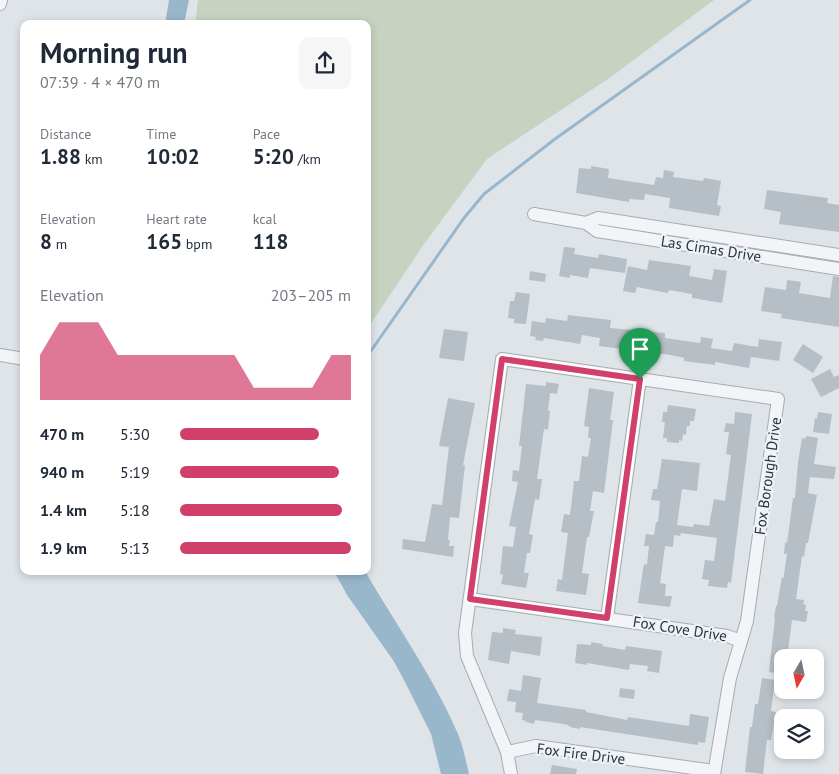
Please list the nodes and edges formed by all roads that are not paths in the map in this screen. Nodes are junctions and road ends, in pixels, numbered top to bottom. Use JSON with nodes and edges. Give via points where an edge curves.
{"nodes":[{"id":1,"x":1,"y":0,"type":"edge"},
{"id":2,"x":0,"y":4,"type":"edge"},
{"id":3,"x":534,"y":214,"type":"dead end"},
{"id":4,"x":586,"y":222,"type":"junction"},
{"id":5,"x":656,"y":226,"type":"junction"},
{"id":6,"x":714,"y":235,"type":"junction"},
{"id":7,"x":654,"y":240,"type":"junction"},
{"id":8,"x":767,"y":243,"type":"junction"},
{"id":9,"x":712,"y":249,"type":"junction"},
{"id":10,"x":823,"y":252,"type":"junction"},
{"id":11,"x":839,"y":255,"type":"edge"},
{"id":12,"x":765,"y":257,"type":"junction"},
{"id":13,"x":821,"y":266,"type":"junction"},
{"id":14,"x":839,"y":269,"type":"edge"},
{"id":15,"x":0,"y":355,"type":"edge"},
{"id":16,"x":20,"y":358,"type":"edge"},
{"id":17,"x":640,"y":379,"type":"junction"},
{"id":18,"x":470,"y":599,"type":"junction"},
{"id":19,"x":607,"y":618,"type":"junction"},
{"id":20,"x":741,"y":641,"type":"junction"},
{"id":21,"x":507,"y":752,"type":"junction"},
{"id":22,"x":714,"y":773,"type":"edge"},
{"id":23,"x":511,"y":774,"type":"edge"}],
"edges":[{"from":1,"to":2,"type":"street"},
{"from":3,"to":4,"type":"street","name":"Las Cimas Drive"},
{"from":4,"to":5,"type":"street","name":"Las Cimas Drive","via":[[598,218]]},
{"from":4,"to":7,"type":"street","name":"Las Cimas Drive","via":[[597,231]]},
{"from":5,"to":6,"type":"street","name":"Las Cimas Drive"},
{"from":5,"to":7,"type":"street"},
{"from":6,"to":8,"type":"street","name":"Las Cimas Drive"},
{"from":6,"to":9,"type":"street"},
{"from":7,"to":9,"type":"street","name":"Las Cimas Drive"},
{"from":8,"to":10,"type":"street","name":"Las Cimas Drive"},
{"from":8,"to":12,"type":"street"},
{"from":9,"to":12,"type":"street","name":"Las Cimas Drive"},
{"from":10,"to":11,"type":"street","name":"Las Cimas Drive"},
{"from":10,"to":13,"type":"street"},
{"from":12,"to":13,"type":"street","name":"Las Cimas Drive"},
{"from":13,"to":14,"type":"street","name":"Las Cimas Drive"},
{"from":15,"to":16,"type":"street"},
{"from":17,"to":18,"type":"street","name":"Fox Borough Drive","via":[[502,359]]},
{"from":17,"to":19,"type":"street"},
{"from":17,"to":20,"type":"street","name":"Fox Borough Drive","via":[[778,399],[747,621]]},
{"from":18,"to":19,"type":"street","name":"Fox Cove Drive"},
{"from":18,"to":21,"type":"street","name":"Fox Borough Drive","via":[[465,633],[467,656]]},
{"from":19,"to":20,"type":"street","name":"Fox Cove Drive","via":[[728,636]]},
{"from":20,"to":22,"type":"street","name":"Fox Borough Drive","via":[[730,678]]},
{"from":21,"to":22,"type":"street","name":"Fox Fire Drive","via":[[536,746]]},
{"from":21,"to":23,"type":"street","name":"Fox Borough Drive"}]}
